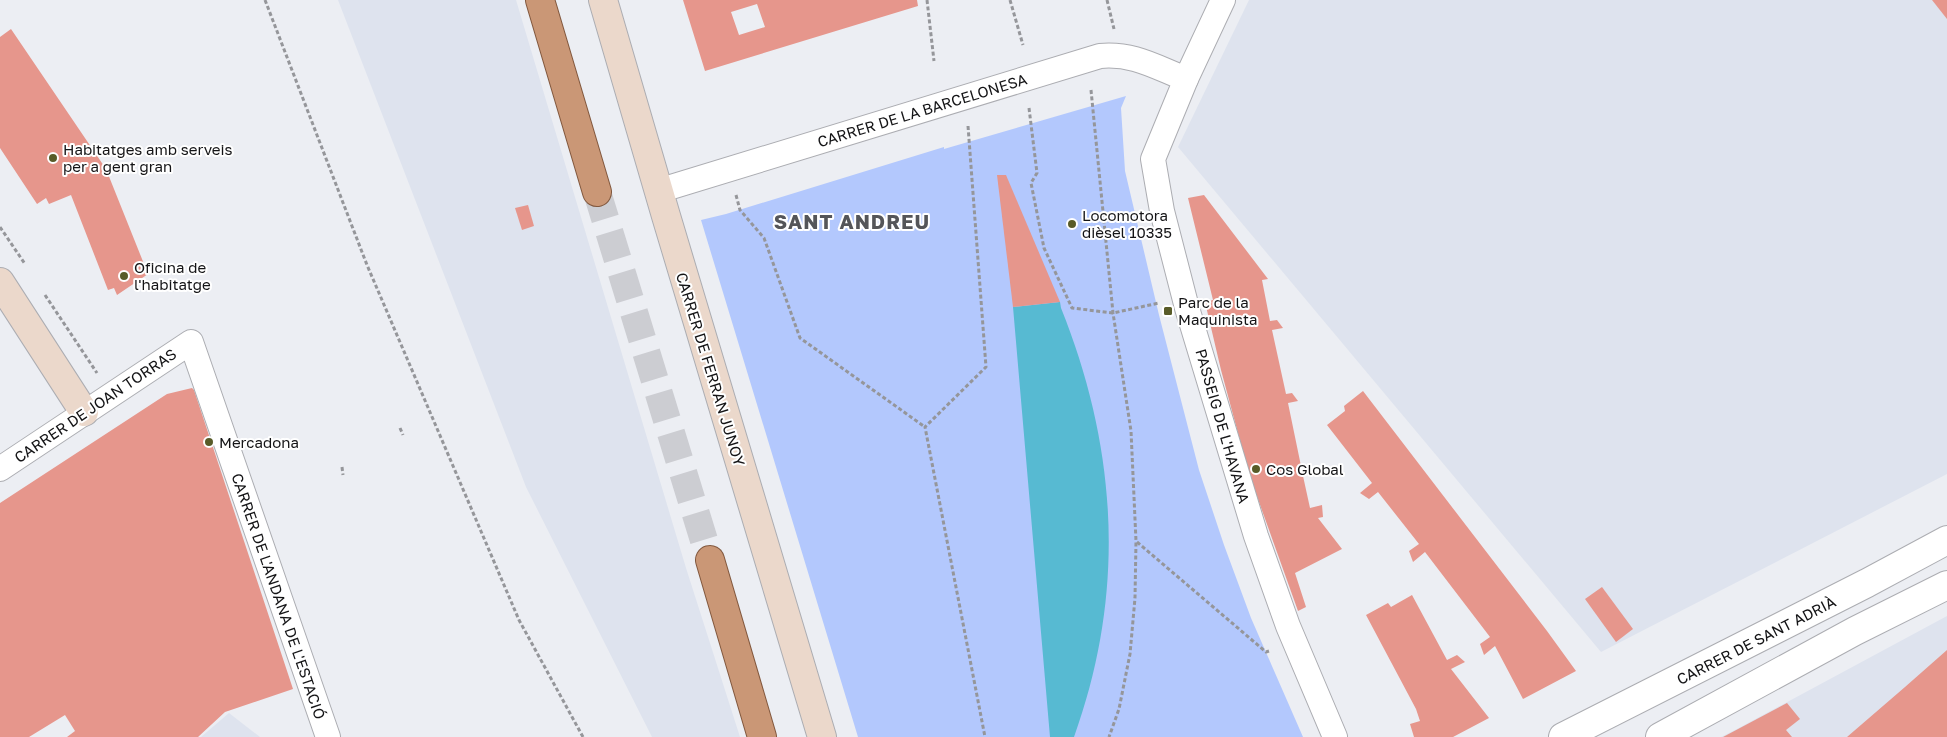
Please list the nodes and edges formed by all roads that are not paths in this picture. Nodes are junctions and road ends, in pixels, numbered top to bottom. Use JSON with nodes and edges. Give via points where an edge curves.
{"nodes":[{"id":1,"x":540,"y":0,"type":"edge"},
{"id":2,"x":603,"y":0,"type":"edge"},
{"id":3,"x":1223,"y":0,"type":"edge"},
{"id":4,"x":1186,"y":79,"type":"junction"},
{"id":5,"x":658,"y":191,"type":"junction"},
{"id":6,"x":597,"y":192,"type":"tunnel mouth"},
{"id":7,"x":0,"y":282,"type":"edge"},
{"id":8,"x":191,"y":342,"type":"joint"},
{"id":9,"x":84,"y":412,"type":"junction"},
{"id":10,"x":0,"y":469,"type":"edge"},
{"id":11,"x":1947,"y":540,"type":"edge"},
{"id":12,"x":710,"y":560,"type":"tunnel mouth"},
{"id":13,"x":1947,"y":585,"type":"edge"},
{"id":14,"x":328,"y":737,"type":"edge"},
{"id":15,"x":762,"y":737,"type":"edge"},
{"id":16,"x":822,"y":737,"type":"edge"},
{"id":17,"x":1335,"y":737,"type":"edge"},
{"id":18,"x":1563,"y":737,"type":"edge"},
{"id":19,"x":1660,"y":737,"type":"edge"}],
"edges":[{"from":1,"to":6,"type":"highway"},
{"from":2,"to":5,"type":"main road","name":"CARRER DE FERRAN JUNOY"},
{"from":3,"to":4,"type":"street","name":"PASSEIG DE L'HAVANA"},
{"from":4,"to":5,"type":"street","name":"CARRER DE LA BARCELONESA","via":[[1135,58],[1100,56]]},
{"from":4,"to":17,"type":"street","name":"PASSEIG DE L'HAVANA","via":[[1153,159],[1162,211],[1187,308],[1256,536],[1288,626]]},
{"from":5,"to":16,"type":"main road","name":"CARRER DE FERRAN JUNOY"},
{"from":7,"to":9,"type":"main road"},
{"from":8,"to":9,"type":"street","name":"CARRER DE JOAN TORRAS"},
{"from":8,"to":14,"type":"street","name":"CARRER DE L'ANDANA DE L'ESTACIÓ"},
{"from":9,"to":10,"type":"street","name":"CARRER DE JOAN TORRAS"},
{"from":11,"to":18,"type":"street","name":"CARRER DE SANT ADRIÀ"},
{"from":12,"to":15,"type":"highway"},
{"from":13,"to":19,"type":"street"}]}
